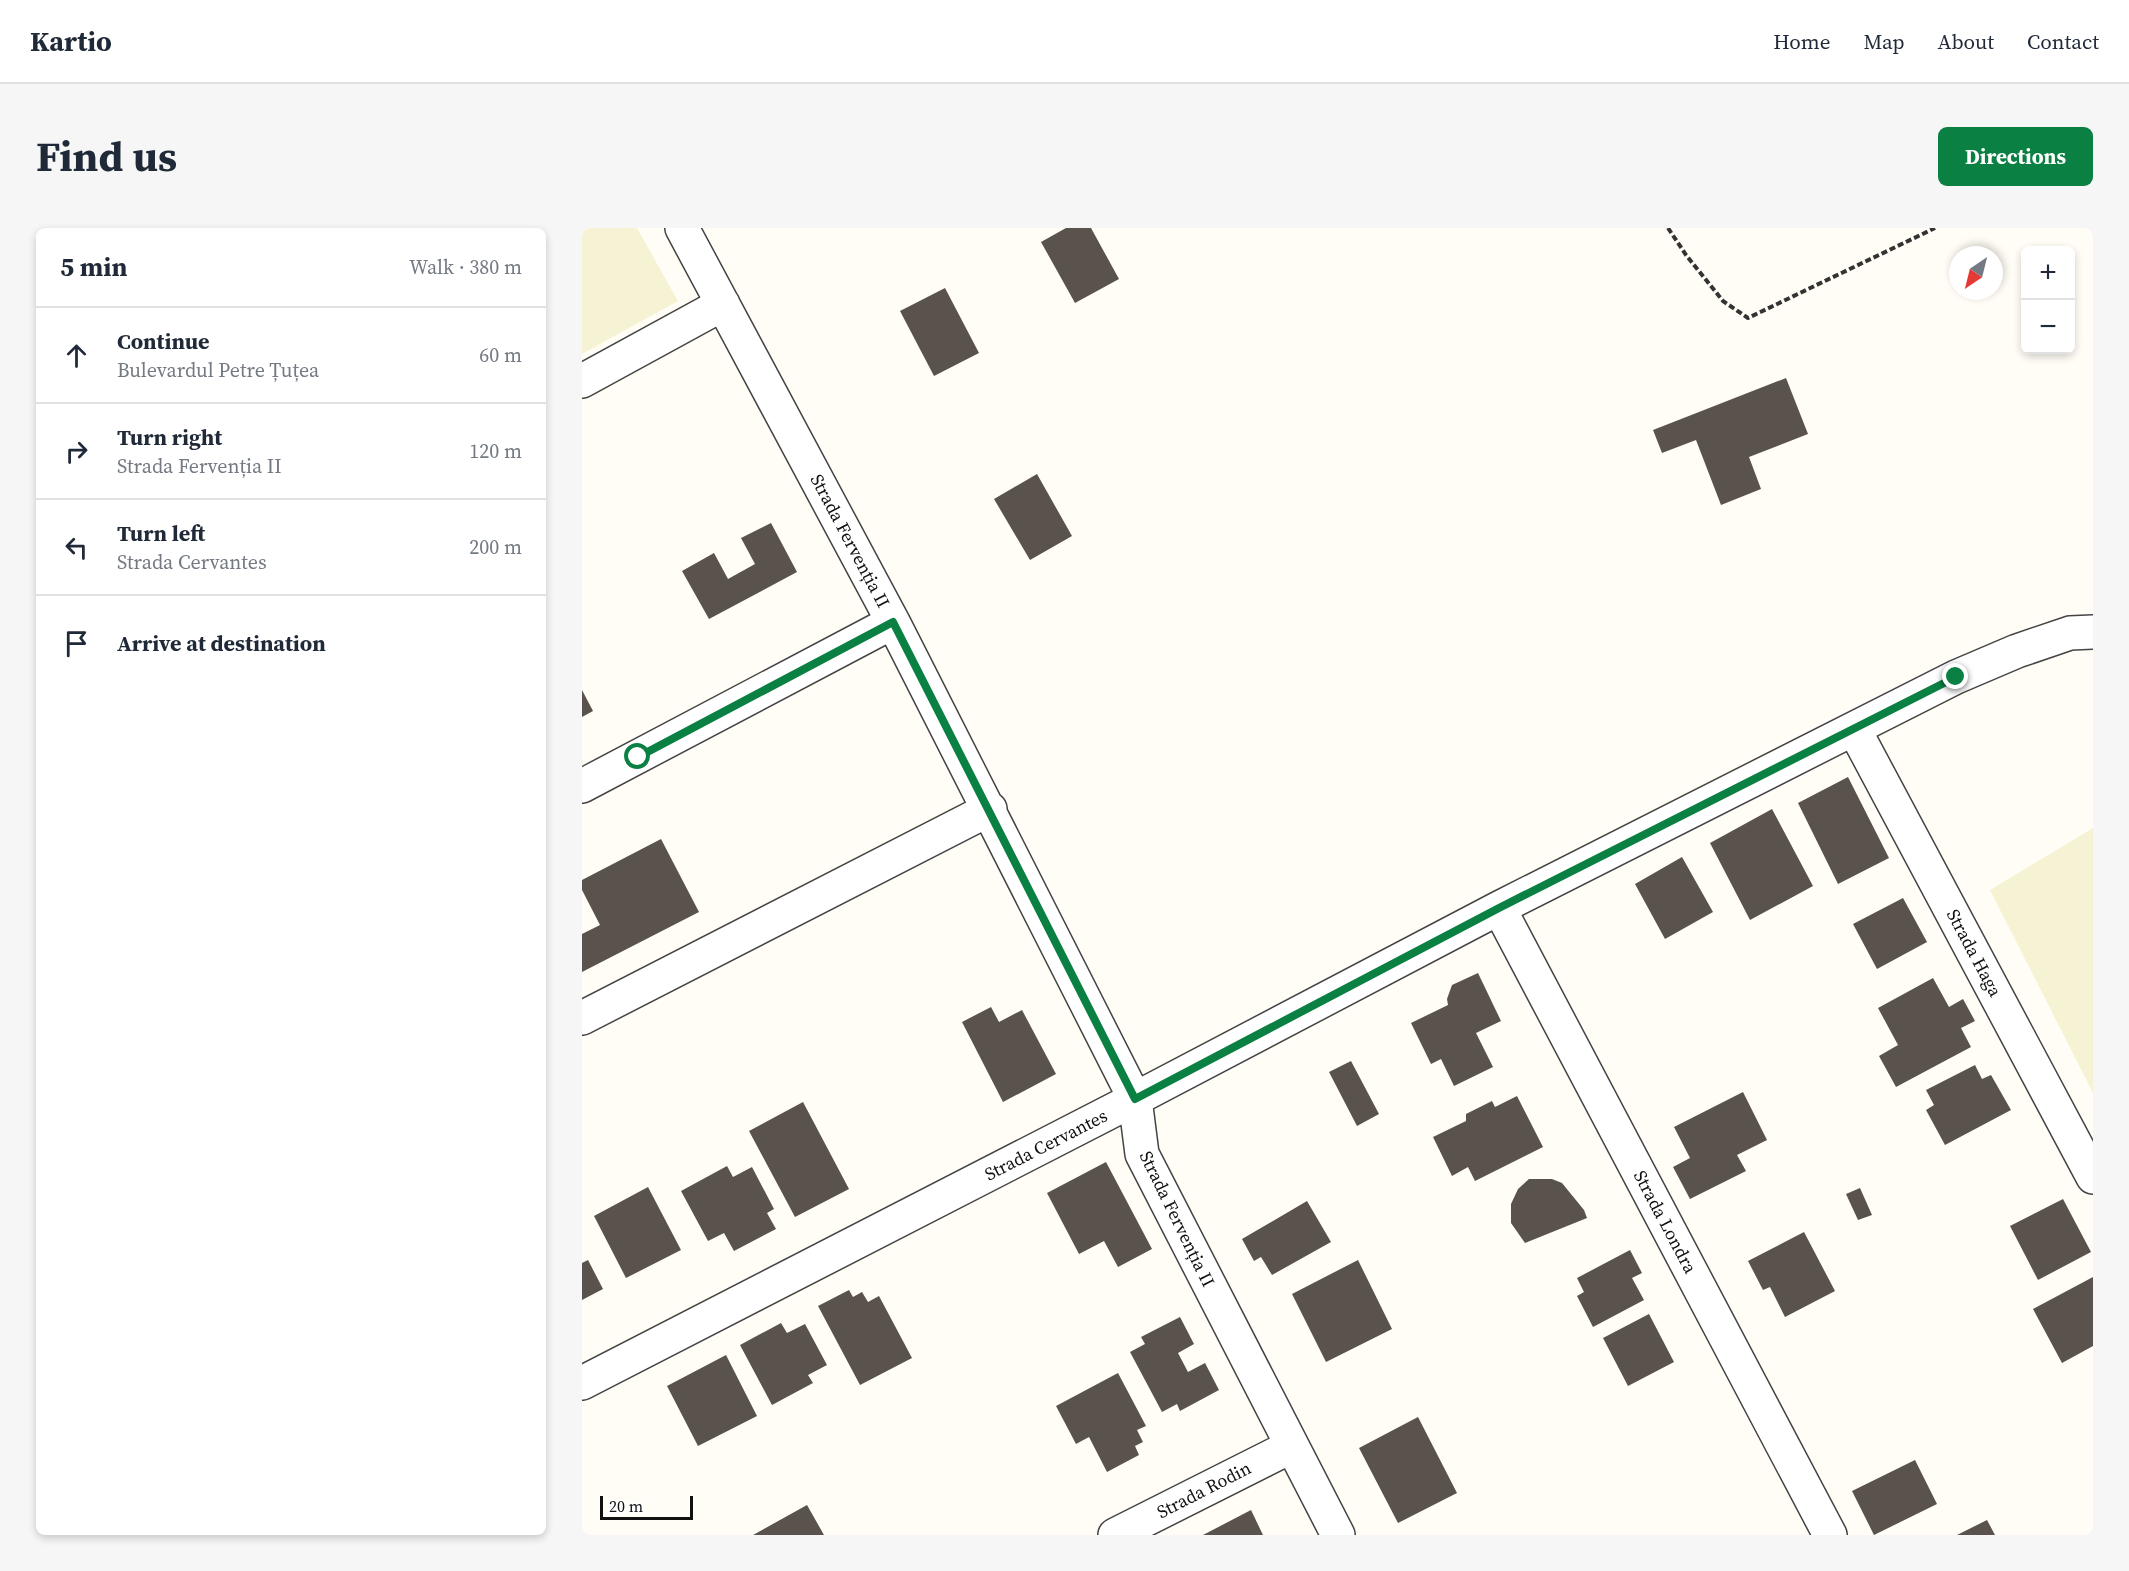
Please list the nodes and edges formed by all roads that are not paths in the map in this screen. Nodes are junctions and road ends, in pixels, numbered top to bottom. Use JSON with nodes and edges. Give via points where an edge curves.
{"nodes":[{"id":1,"x":682,"y":228,"type":"edge"},
{"id":2,"x":723,"y":304,"type":"junction"},
{"id":3,"x":582,"y":381,"type":"edge"},
{"id":4,"x":893,"y":622,"type":"junction"},
{"id":5,"x":2093,"y":632,"type":"edge"},
{"id":6,"x":1854,"y":729,"type":"junction"},
{"id":7,"x":582,"y":786,"type":"edge"},
{"id":8,"x":990,"y":809,"type":"junction"},
{"id":9,"x":1499,"y":908,"type":"junction"},
{"id":10,"x":582,"y":1018,"type":"edge"},
{"id":11,"x":1135,"y":1099,"type":"junction"},
{"id":12,"x":2093,"y":1177,"type":"edge"},
{"id":13,"x":582,"y":1383,"type":"edge"},
{"id":14,"x":1292,"y":1446,"type":"junction"},
{"id":15,"x":1115,"y":1535,"type":"edge"},
{"id":16,"x":1338,"y":1535,"type":"edge"},
{"id":17,"x":1830,"y":1535,"type":"edge"}],
"edges":[{"from":1,"to":2,"type":"street","name":"Strada Fervenția II"},
{"from":2,"to":3,"type":"street"},
{"from":2,"to":4,"type":"street","name":"Strada Fervenția II"},
{"from":4,"to":7,"type":"street"},
{"from":4,"to":8,"type":"street","name":"Strada Fervenția II"},
{"from":5,"to":6,"type":"street","name":"Strada Cervantes","via":[[2070,633],[2017,651]]},
{"from":6,"to":9,"type":"street","name":"Strada Cervantes"},
{"from":6,"to":12,"type":"street","name":"Strada Haga"},
{"from":8,"to":10,"type":"street"},
{"from":8,"to":11,"type":"street","name":"Strada Fervenția II"},
{"from":9,"to":11,"type":"street","name":"Strada Cervantes"},
{"from":9,"to":17,"type":"street","name":"Strada Londra"},
{"from":11,"to":13,"type":"street","name":"Strada Cervantes"},
{"from":11,"to":14,"type":"street","name":"Strada Fervenția II","via":[[1142,1154]]},
{"from":14,"to":15,"type":"street","name":"Strada Rodin"},
{"from":14,"to":16,"type":"street","name":"Strada Fervenția II"}]}
